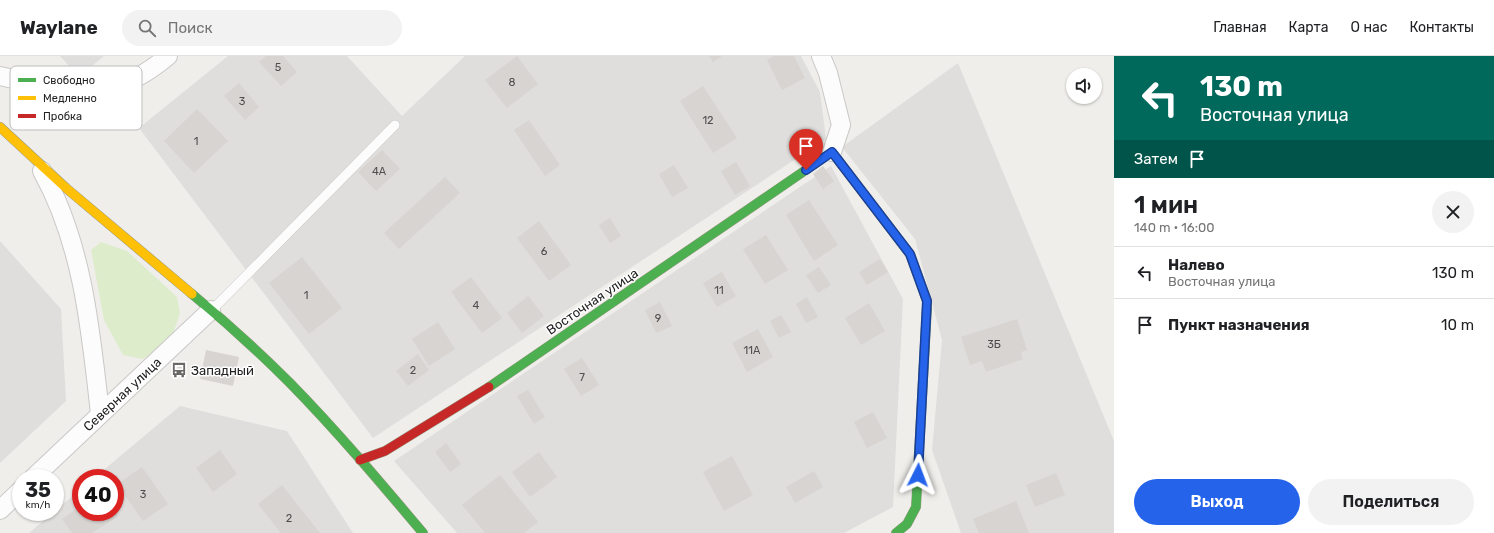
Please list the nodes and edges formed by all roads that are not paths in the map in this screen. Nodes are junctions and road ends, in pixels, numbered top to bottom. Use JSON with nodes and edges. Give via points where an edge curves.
{"nodes":[{"id":1,"x":168,"y":56,"type":"edge"},
{"id":2,"x":821,"y":56,"type":"edge"},
{"id":3,"x":142,"y":75,"type":"edge"},
{"id":4,"x":0,"y":76,"type":"edge"},
{"id":5,"x":10,"y":78,"type":"edge"},
{"id":6,"x":394,"y":125,"type":"dead end"},
{"id":7,"x":0,"y":127,"type":"edge"},
{"id":8,"x":832,"y":152,"type":"junction"},
{"id":9,"x":38,"y":165,"type":"junction"},
{"id":10,"x":212,"y":310,"type":"junction"},
{"id":11,"x":100,"y":414,"type":"junction"},
{"id":12,"x":360,"y":460,"type":"junction"},
{"id":13,"x":42,"y":469,"type":"edge"},
{"id":14,"x":12,"y":499,"type":"edge"},
{"id":15,"x":0,"y":510,"type":"edge"},
{"id":16,"x":423,"y":533,"type":"edge"},
{"id":17,"x":896,"y":533,"type":"edge"}],
"edges":[{"from":1,"to":3,"type":"street"},
{"from":2,"to":8,"type":"street","via":[[841,125]]},
{"from":4,"to":5,"type":"street"},
{"from":6,"to":10,"type":"lane"},
{"from":7,"to":9,"type":"street"},
{"from":8,"to":12,"type":"street","name":"Восточная улица","via":[[469,401],[385,451]]},
{"from":8,"to":17,"type":"street","via":[[910,254],[927,301],[916,507],[907,524]]},
{"from":9,"to":10,"type":"street"},
{"from":9,"to":11,"type":"street","via":[[56,197],[71,239],[91,331]]},
{"from":10,"to":11,"type":"street","name":"Северная улица"},
{"from":10,"to":12,"type":"street","via":[[313,407]]},
{"from":11,"to":13,"type":"street","name":"Северная улица"},
{"from":12,"to":16,"type":"street"},
{"from":14,"to":15,"type":"street"}]}
